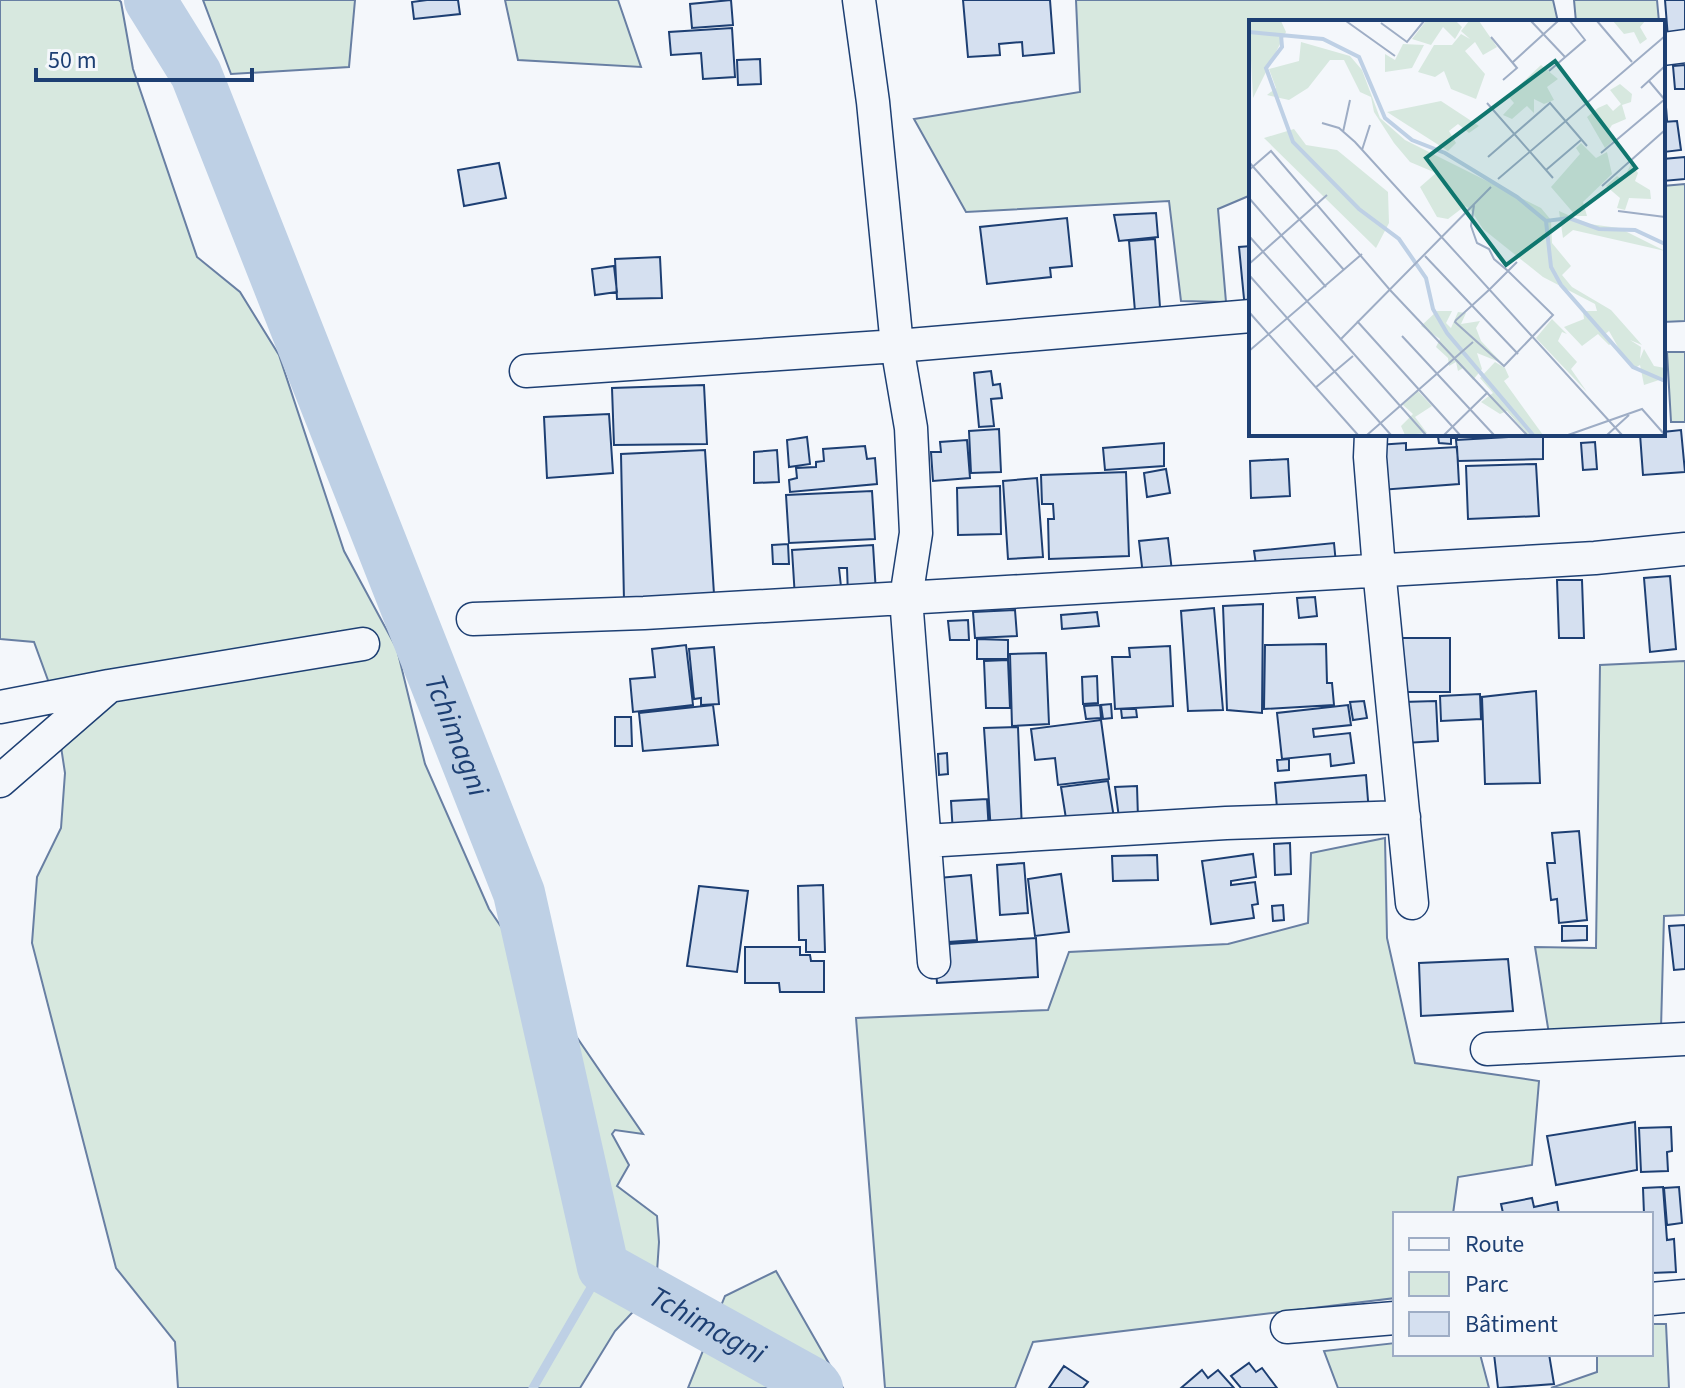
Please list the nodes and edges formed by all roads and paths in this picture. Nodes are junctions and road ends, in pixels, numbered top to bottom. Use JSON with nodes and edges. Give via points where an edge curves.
{"nodes":[{"id":1,"x":859,"y":0,"type":"edge"},
{"id":2,"x":1685,"y":46,"type":"edge"},
{"id":3,"x":1665,"y":49,"type":"edge"},
{"id":4,"x":1249,"y":316,"type":"edge"},
{"id":5,"x":897,"y":346,"type":"junction"},
{"id":6,"x":526,"y":371,"type":"dead end"},
{"id":7,"x":1371,"y":436,"type":"edge"},
{"id":8,"x":1685,"y":549,"type":"edge"},
{"id":9,"x":1379,"y":569,"type":"junction"},
{"id":10,"x":906,"y":598,"type":"junction"},
{"id":11,"x":473,"y":619,"type":"dead end"},
{"id":12,"x":363,"y":644,"type":"dead end"},
{"id":13,"x":109,"y":686,"type":"junction"},
{"id":14,"x":0,"y":707,"type":"edge"},
{"id":15,"x":0,"y":781,"type":"edge"},
{"id":16,"x":1404,"y":817,"type":"junction"},
{"id":17,"x":925,"y":841,"type":"junction"},
{"id":18,"x":1412,"y":903,"type":"dead end"},
{"id":19,"x":934,"y":962,"type":"dead end"},
{"id":20,"x":1685,"y":1039,"type":"edge"},
{"id":21,"x":1487,"y":1049,"type":"dead end"},
{"id":22,"x":1685,"y":1296,"type":"edge"},
{"id":23,"x":1653,"y":1299,"type":"edge"},
{"id":24,"x":1393,"y":1318,"type":"edge"},
{"id":25,"x":1287,"y":1327,"type":"dead end"}],
"edges":[{"from":1,"to":5,"type":"street"},
{"from":2,"to":3,"type":"street"},
{"from":4,"to":5,"type":"street"},
{"from":5,"to":6,"type":"street"},
{"from":5,"to":10,"type":"street","via":[[911,428],[916,533]]},
{"from":7,"to":9,"type":"street"},
{"from":8,"to":9,"type":"street"},
{"from":9,"to":10,"type":"street"},
{"from":9,"to":16,"type":"street"},
{"from":10,"to":11,"type":"street"},
{"from":10,"to":17,"type":"street"},
{"from":12,"to":13,"type":"street"},
{"from":13,"to":14,"type":"street"},
{"from":13,"to":15,"type":"street"},
{"from":16,"to":17,"type":"street"},
{"from":16,"to":18,"type":"street"},
{"from":17,"to":19,"type":"street"},
{"from":20,"to":21,"type":"street"},
{"from":22,"to":23,"type":"street"},
{"from":24,"to":25,"type":"street"}]}
